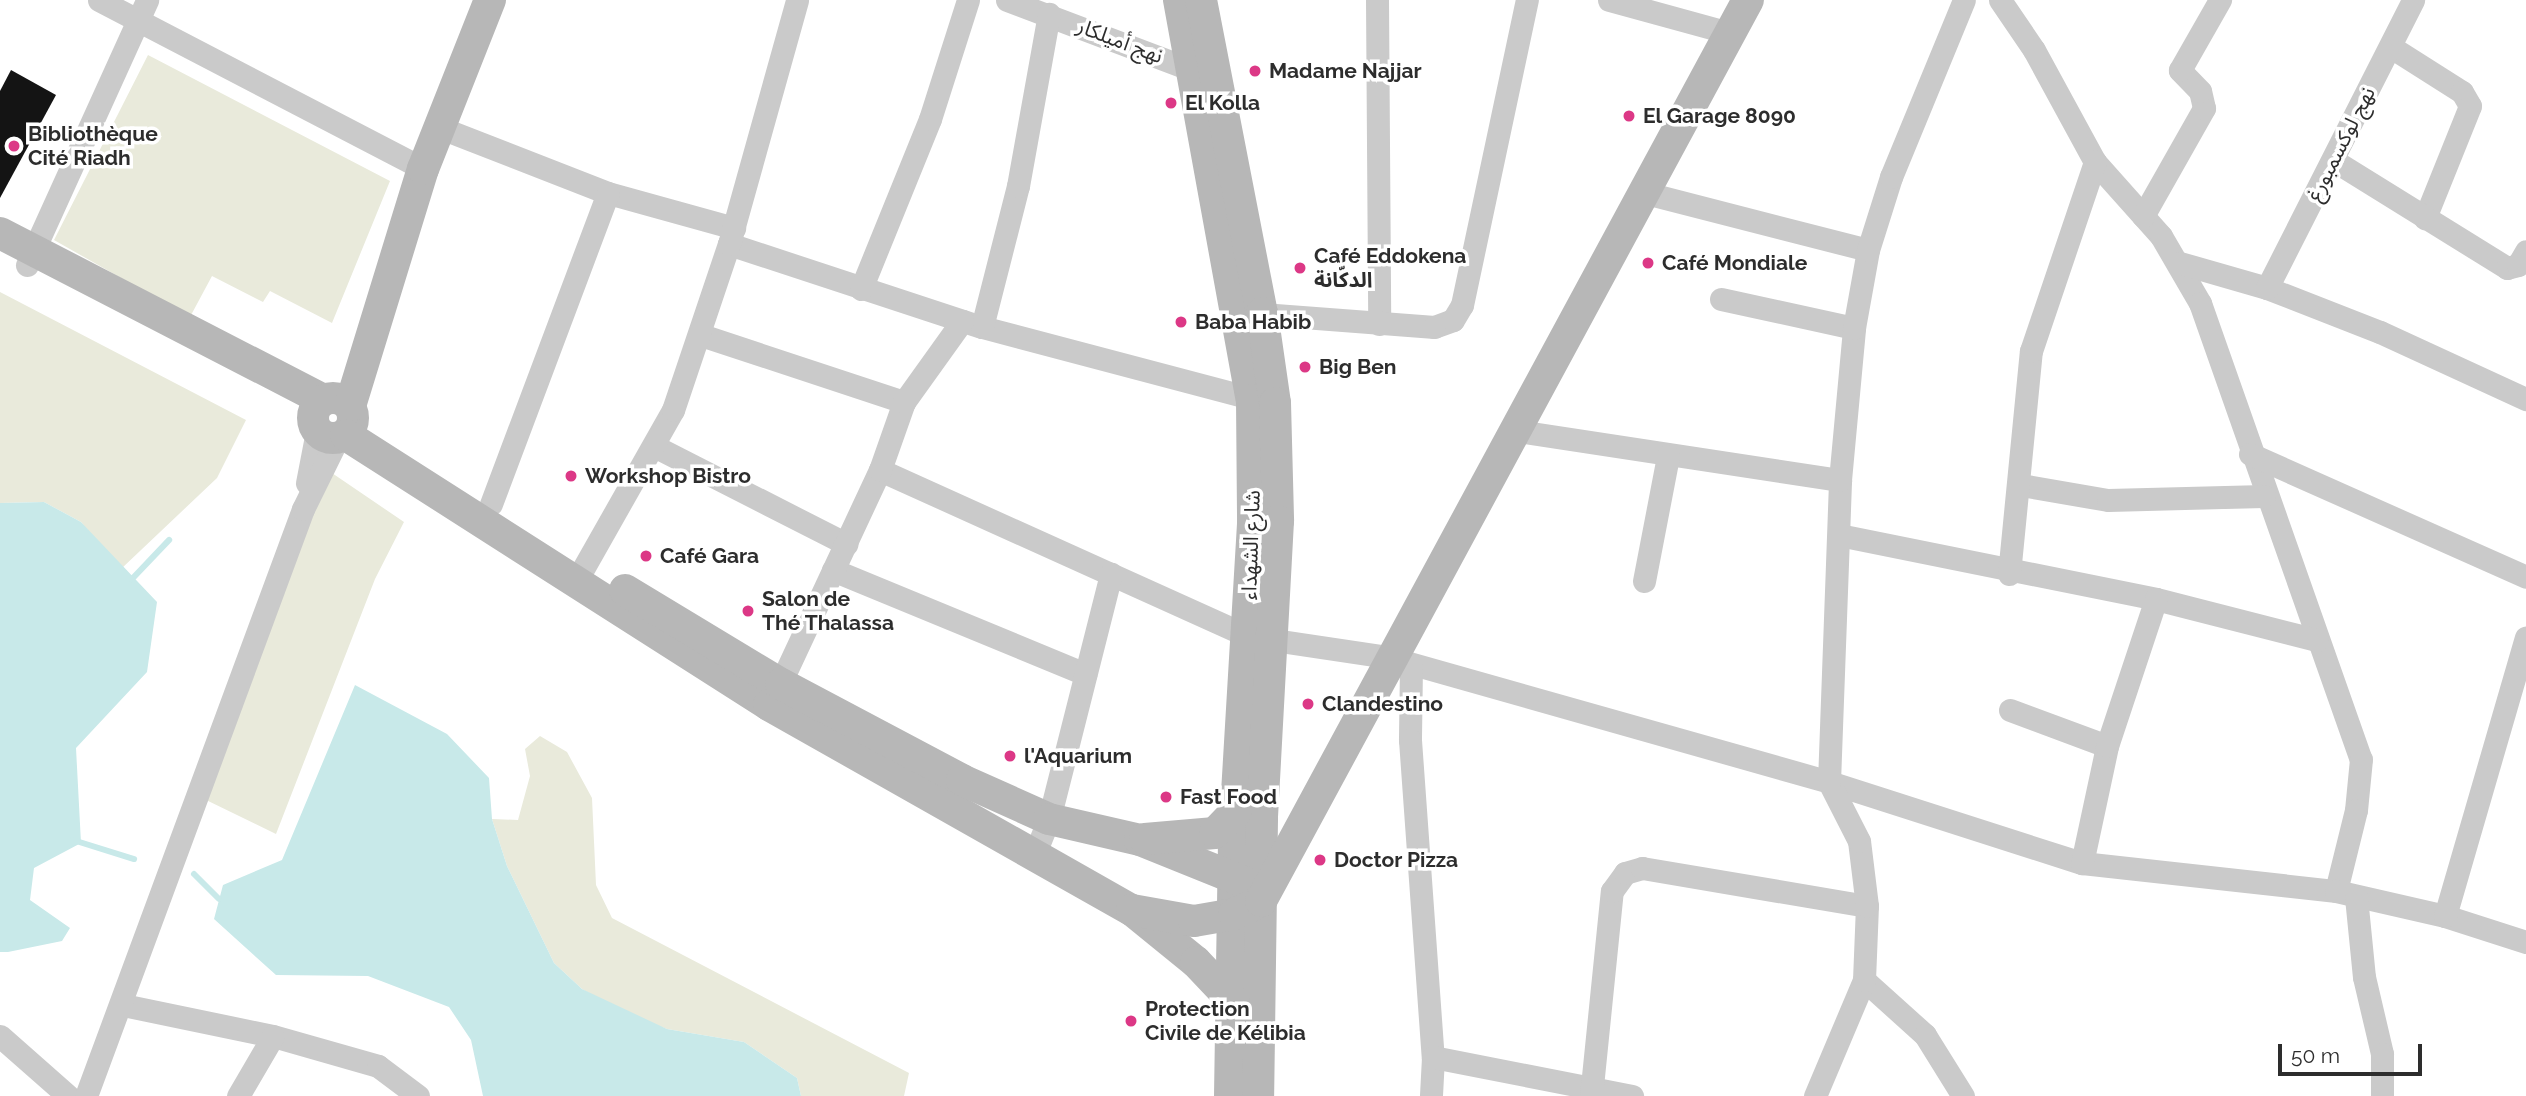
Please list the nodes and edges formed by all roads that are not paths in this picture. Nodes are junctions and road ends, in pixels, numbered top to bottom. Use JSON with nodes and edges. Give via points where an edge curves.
{"nodes":[{"id":1,"x":99,"y":0,"type":"edge"},
{"id":2,"x":490,"y":0,"type":"edge"},
{"id":3,"x":797,"y":0,"type":"edge"},
{"id":4,"x":968,"y":0,"type":"edge"},
{"id":5,"x":1007,"y":0,"type":"edge"},
{"id":6,"x":1179,"y":0,"type":"edge"},
{"id":7,"x":1201,"y":0,"type":"edge"},
{"id":8,"x":1377,"y":0,"type":"edge"},
{"id":9,"x":1527,"y":0,"type":"edge"},
{"id":10,"x":1748,"y":0,"type":"edge"},
{"id":11,"x":1964,"y":0,"type":"edge"},
{"id":12,"x":2000,"y":0,"type":"edge"},
{"id":13,"x":2220,"y":0,"type":"edge"},
{"id":14,"x":2413,"y":0,"type":"edge"},
{"id":15,"x":1623,"y":2,"type":"edge"},
{"id":16,"x":142,"y":9,"type":"edge"},
{"id":17,"x":1049,"y":14,"type":"junction"},
{"id":18,"x":1730,"y":33,"type":"junction"},
{"id":19,"x":2391,"y":47,"type":"junction"},
{"id":20,"x":1192,"y":70,"type":"junction"},
{"id":21,"x":441,"y":128,"type":"junction"},
{"id":22,"x":2333,"y":160,"type":"junction"},
{"id":23,"x":2095,"y":162,"type":"junction"},
{"id":24,"x":423,"y":169,"type":"junction"},
{"id":25,"x":1643,"y":192,"type":"junction"},
{"id":26,"x":608,"y":193,"type":"junction"},
{"id":27,"x":2143,"y":216,"type":"junction"},
{"id":28,"x":2425,"y":218,"type":"junction"},
{"id":29,"x":0,"y":233,"type":"edge"},
{"id":30,"x":731,"y":236,"type":"junction"},
{"id":31,"x":1868,"y":250,"type":"junction"},
{"id":32,"x":2526,"y":251,"type":"edge"},
{"id":33,"x":21,"y":256,"type":"edge"},
{"id":34,"x":2180,"y":263,"type":"junction"},
{"id":35,"x":2267,"y":288,"type":"junction"},
{"id":36,"x":861,"y":289,"type":"junction"},
{"id":37,"x":1721,"y":299,"type":"dead end"},
{"id":38,"x":1251,"y":313,"type":"junction"},
{"id":39,"x":972,"y":324,"type":"junction"},
{"id":40,"x":1380,"y":324,"type":"junction"},
{"id":41,"x":1854,"y":328,"type":"junction"},
{"id":42,"x":701,"y":335,"type":"junction"},
{"id":43,"x":2526,"y":399,"type":"edge"},
{"id":44,"x":904,"y":402,"type":"junction"},
{"id":45,"x":1263,"y":402,"type":"junction"},
{"id":46,"x":334,"y":418,"type":"junction"},
{"id":47,"x":1513,"y":430,"type":"junction"},
{"id":48,"x":654,"y":446,"type":"junction"},
{"id":49,"x":2250,"y":454,"type":"junction"},
{"id":50,"x":1668,"y":456,"type":"junction"},
{"id":51,"x":880,"y":470,"type":"junction"},
{"id":52,"x":1840,"y":480,"type":"junction"},
{"id":53,"x":2021,"y":485,"type":"junction"},
{"id":54,"x":2264,"y":496,"type":"junction"},
{"id":55,"x":491,"y":504,"type":"junction"},
{"id":56,"x":1839,"y":535,"type":"junction"},
{"id":57,"x":846,"y":544,"type":"junction"},
{"id":58,"x":833,"y":570,"type":"junction"},
{"id":59,"x":2009,"y":573,"type":"junction"},
{"id":60,"x":580,"y":574,"type":"junction"},
{"id":61,"x":1111,"y":574,"type":"junction"},
{"id":62,"x":2526,"y":577,"type":"edge"},
{"id":63,"x":1644,"y":581,"type":"dead end"},
{"id":64,"x":2155,"y":599,"type":"junction"},
{"id":65,"x":2526,"y":638,"type":"edge"},
{"id":66,"x":1259,"y":639,"type":"junction"},
{"id":67,"x":2317,"y":640,"type":"junction"},
{"id":68,"x":1400,"y":661,"type":"junction"},
{"id":69,"x":1085,"y":674,"type":"junction"},
{"id":70,"x":775,"y":695,"type":"junction"},
{"id":71,"x":2010,"y":710,"type":"dead end"},
{"id":72,"x":2107,"y":746,"type":"junction"},
{"id":73,"x":1829,"y":782,"type":"junction"},
{"id":74,"x":1236,"y":811,"type":"junction"},
{"id":75,"x":1049,"y":819,"type":"junction"},
{"id":76,"x":1140,"y":840,"type":"junction"},
{"id":77,"x":1035,"y":853,"type":"junction"},
{"id":78,"x":2082,"y":863,"type":"junction"},
{"id":79,"x":2346,"y":894,"type":"junction"},
{"id":80,"x":1247,"y":896,"type":"junction"},
{"id":81,"x":1867,"y":906,"type":"junction"},
{"id":82,"x":1132,"y":910,"type":"junction"},
{"id":83,"x":2445,"y":916,"type":"junction"},
{"id":84,"x":2526,"y":942,"type":"edge"},
{"id":85,"x":1864,"y":980,"type":"junction"},
{"id":86,"x":1234,"y":1002,"type":"junction"},
{"id":87,"x":122,"y":1005,"type":"junction"},
{"id":88,"x":0,"y":1036,"type":"edge"},
{"id":89,"x":273,"y":1036,"type":"junction"},
{"id":90,"x":1433,"y":1057,"type":"junction"},
{"id":91,"x":1591,"y":1092,"type":"edge"},
{"id":92,"x":1252,"y":1094,"type":"edge"},
{"id":93,"x":68,"y":1096,"type":"edge"},
{"id":94,"x":86,"y":1096,"type":"edge"},
{"id":95,"x":238,"y":1096,"type":"edge"},
{"id":96,"x":418,"y":1096,"type":"edge"},
{"id":97,"x":1431,"y":1096,"type":"edge"},
{"id":98,"x":1632,"y":1096,"type":"edge"},
{"id":99,"x":1815,"y":1096,"type":"edge"},
{"id":100,"x":1963,"y":1096,"type":"edge"},
{"id":101,"x":2382,"y":1096,"type":"edge"}],
"edges":[{"from":1,"to":16,"type":"street"},
{"from":2,"to":21,"type":"street"},
{"from":3,"to":30,"type":"street"},
{"from":4,"to":36,"type":"street","via":[[930,119]]},
{"from":5,"to":17,"type":"street","name":"نهج أميلكار"},
{"from":6,"to":20,"type":"street","name":"شارع الشهداء"},
{"from":7,"to":38,"type":"street","name":"شارع الشهداء"},
{"from":8,"to":40,"type":"street"},
{"from":9,"to":40,"type":"street","via":[[1462,305],[1444,325]]},
{"from":10,"to":18,"type":"street"},
{"from":11,"to":31,"type":"street","via":[[1891,177]]},
{"from":12,"to":23,"type":"street","via":[[2034,50]]},
{"from":13,"to":27,"type":"street","via":[[2180,71],[2200,91],[2204,108]]},
{"from":14,"to":19,"type":"street","name":"نهج لوكسمبورغ"},
{"from":15,"to":18,"type":"street"},
{"from":16,"to":24,"type":"street"},
{"from":16,"to":33,"type":"street"},
{"from":17,"to":20,"type":"street","name":"نهج أميلكار"},
{"from":17,"to":39,"type":"street","via":[[1018,186]]},
{"from":18,"to":25,"type":"street"},
{"from":19,"to":22,"type":"street","name":"نهج لوكسمبورغ"},
{"from":19,"to":28,"type":"street","via":[[2462,92],[2470,106]]},
{"from":20,"to":38,"type":"street","name":"شارع الشهداء"},
{"from":21,"to":24,"type":"street"},
{"from":21,"to":26,"type":"street"},
{"from":22,"to":28,"type":"street"},
{"from":22,"to":35,"type":"street","name":"نهج لوكسمبورغ"},
{"from":23,"to":27,"type":"street"},
{"from":23,"to":53,"type":"street","via":[[2031,351]]},
{"from":24,"to":46,"type":"street","via":[[372,327]]},
{"from":25,"to":31,"type":"street"},
{"from":25,"to":47,"type":"street"},
{"from":26,"to":30,"type":"street"},
{"from":26,"to":55,"type":"street"},
{"from":27,"to":34,"type":"street"},
{"from":28,"to":32,"type":"street","via":[[2507,268],[2518,265]]},
{"from":29,"to":33,"type":"street"},
{"from":30,"to":36,"type":"street"},
{"from":30,"to":42,"type":"street"},
{"from":31,"to":41,"type":"street"},
{"from":33,"to":46,"type":"street","via":[[169,328]]},
{"from":34,"to":35,"type":"street"},
{"from":34,"to":49,"type":"street","via":[[2200,303]]},
{"from":35,"to":43,"type":"street","via":[[2380,332]]},
{"from":36,"to":39,"type":"street"},
{"from":37,"to":41,"type":"street"},
{"from":38,"to":40,"type":"street"},
{"from":38,"to":45,"type":"street","name":"شارع الشهداء"},
{"from":39,"to":44,"type":"street"},
{"from":39,"to":45,"type":"street"},
{"from":41,"to":52,"type":"street"},
{"from":42,"to":44,"type":"street"},
{"from":42,"to":48,"type":"street"},
{"from":44,"to":51,"type":"street"},
{"from":45,"to":66,"type":"street","name":"شارع الشهداء"},
{"from":46,"to":55,"type":"street"},
{"from":46,"to":60,"type":"street"},
{"from":46,"to":87,"type":"street"},
{"from":47,"to":50,"type":"street"},
{"from":47,"to":68,"type":"street"},
{"from":48,"to":57,"type":"street"},
{"from":48,"to":60,"type":"street"},
{"from":49,"to":54,"type":"street"},
{"from":49,"to":62,"type":"street"},
{"from":50,"to":52,"type":"street"},
{"from":50,"to":63,"type":"street"},
{"from":51,"to":57,"type":"street"},
{"from":51,"to":61,"type":"street"},
{"from":52,"to":56,"type":"street"},
{"from":53,"to":54,"type":"street","via":[[2108,500]]},
{"from":53,"to":59,"type":"street"},
{"from":54,"to":67,"type":"street"},
{"from":55,"to":60,"type":"street"},
{"from":56,"to":59,"type":"street"},
{"from":56,"to":73,"type":"street"},
{"from":57,"to":58,"type":"street"},
{"from":58,"to":69,"type":"street"},
{"from":58,"to":70,"type":"street"},
{"from":59,"to":64,"type":"street"},
{"from":60,"to":70,"type":"street"},
{"from":61,"to":66,"type":"street"},
{"from":61,"to":69,"type":"street"},
{"from":64,"to":67,"type":"street"},
{"from":64,"to":72,"type":"street"},
{"from":65,"to":83,"type":"street"},
{"from":66,"to":68,"type":"street"},
{"from":66,"to":74,"type":"street","name":"شارع الشهداء"},
{"from":66,"to":80,"type":"street","name":"شارع الشهداء"},
{"from":67,"to":79,"type":"street","via":[[2361,759]]},
{"from":68,"to":73,"type":"street"},
{"from":68,"to":80,"type":"street"},
{"from":68,"to":90,"type":"street"},
{"from":69,"to":75,"type":"street"},
{"from":70,"to":75,"type":"street"},
{"from":70,"to":77,"type":"street"},
{"from":71,"to":72,"type":"street"},
{"from":72,"to":78,"type":"street"},
{"from":73,"to":78,"type":"street"},
{"from":73,"to":81,"type":"street","via":[[1859,841]]},
{"from":74,"to":76,"type":"street","via":[[1215,833]]},
{"from":74,"to":80,"type":"street","name":"شارع الشهداء"},
{"from":75,"to":76,"type":"street"},
{"from":75,"to":77,"type":"street"},
{"from":76,"to":80,"type":"street"},
{"from":77,"to":82,"type":"street"},
{"from":78,"to":79,"type":"street"},
{"from":79,"to":83,"type":"street"},
{"from":79,"to":101,"type":"street","via":[[2382,1054]]},
{"from":80,"to":82,"type":"street","via":[[1171,921]]},
{"from":80,"to":86,"type":"street","name":"شارع الشهداء"},
{"from":80,"to":92,"type":"street","name":"شارع الشهداء"},
{"from":81,"to":85,"type":"street"},
{"from":81,"to":91,"type":"street","via":[[1642,868],[1625,873],[1612,891]]},
{"from":82,"to":86,"type":"street","via":[[1196,962]]},
{"from":83,"to":84,"type":"street"},
{"from":85,"to":99,"type":"street"},
{"from":85,"to":100,"type":"street","via":[[1925,1035]]},
{"from":86,"to":92,"type":"street","name":"شارع الشهداء","via":[[1233,1046]]},
{"from":87,"to":89,"type":"street"},
{"from":87,"to":94,"type":"street"},
{"from":88,"to":93,"type":"street"},
{"from":89,"to":95,"type":"street"},
{"from":89,"to":96,"type":"street","via":[[378,1066]]},
{"from":90,"to":91,"type":"street"},
{"from":90,"to":97,"type":"street"},
{"from":91,"to":98,"type":"street"}]}
